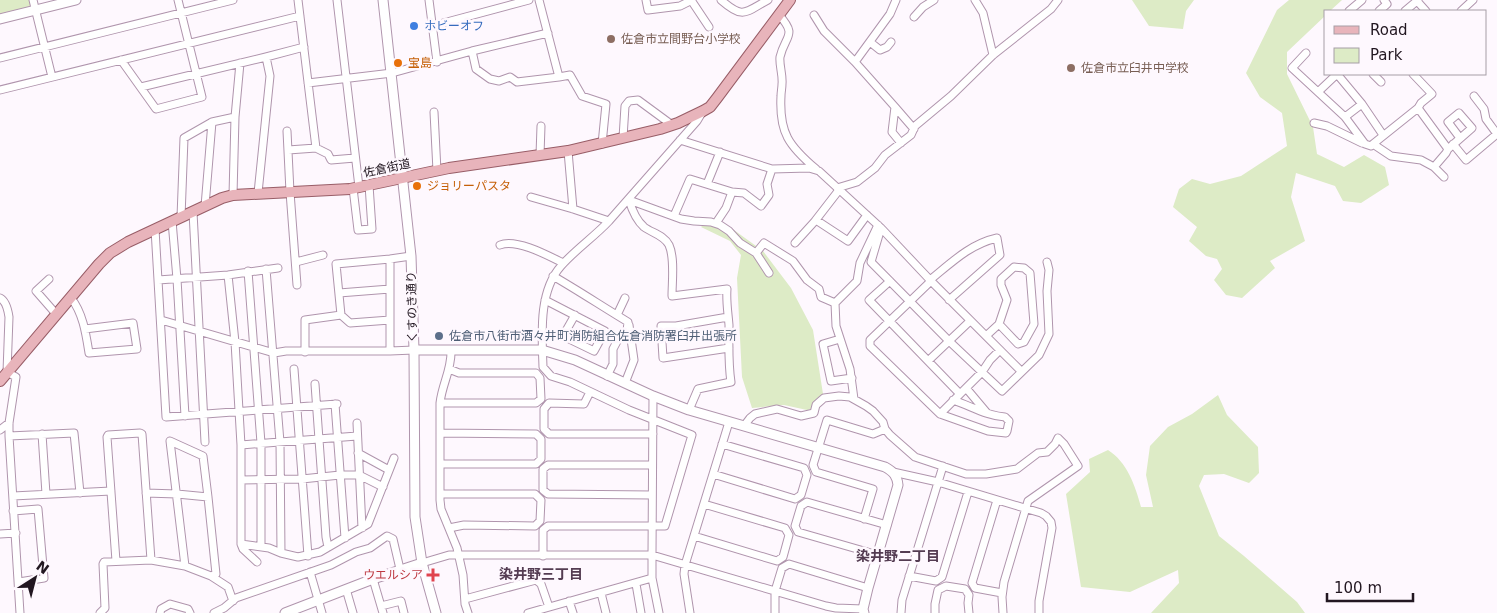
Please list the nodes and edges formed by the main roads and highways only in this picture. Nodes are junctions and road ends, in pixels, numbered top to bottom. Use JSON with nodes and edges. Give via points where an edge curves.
{"nodes":[{"id":1,"x":790,"y":0,"type":"edge"},
{"id":2,"x":0,"y":381,"type":"edge"}],
"edges":[{"from":1,"to":2,"type":"main road","name":"佐倉街道","via":[[710,107],[672,125],[568,151],[437,170],[360,187],[233,195],[128,242],[110,253]]}]}
